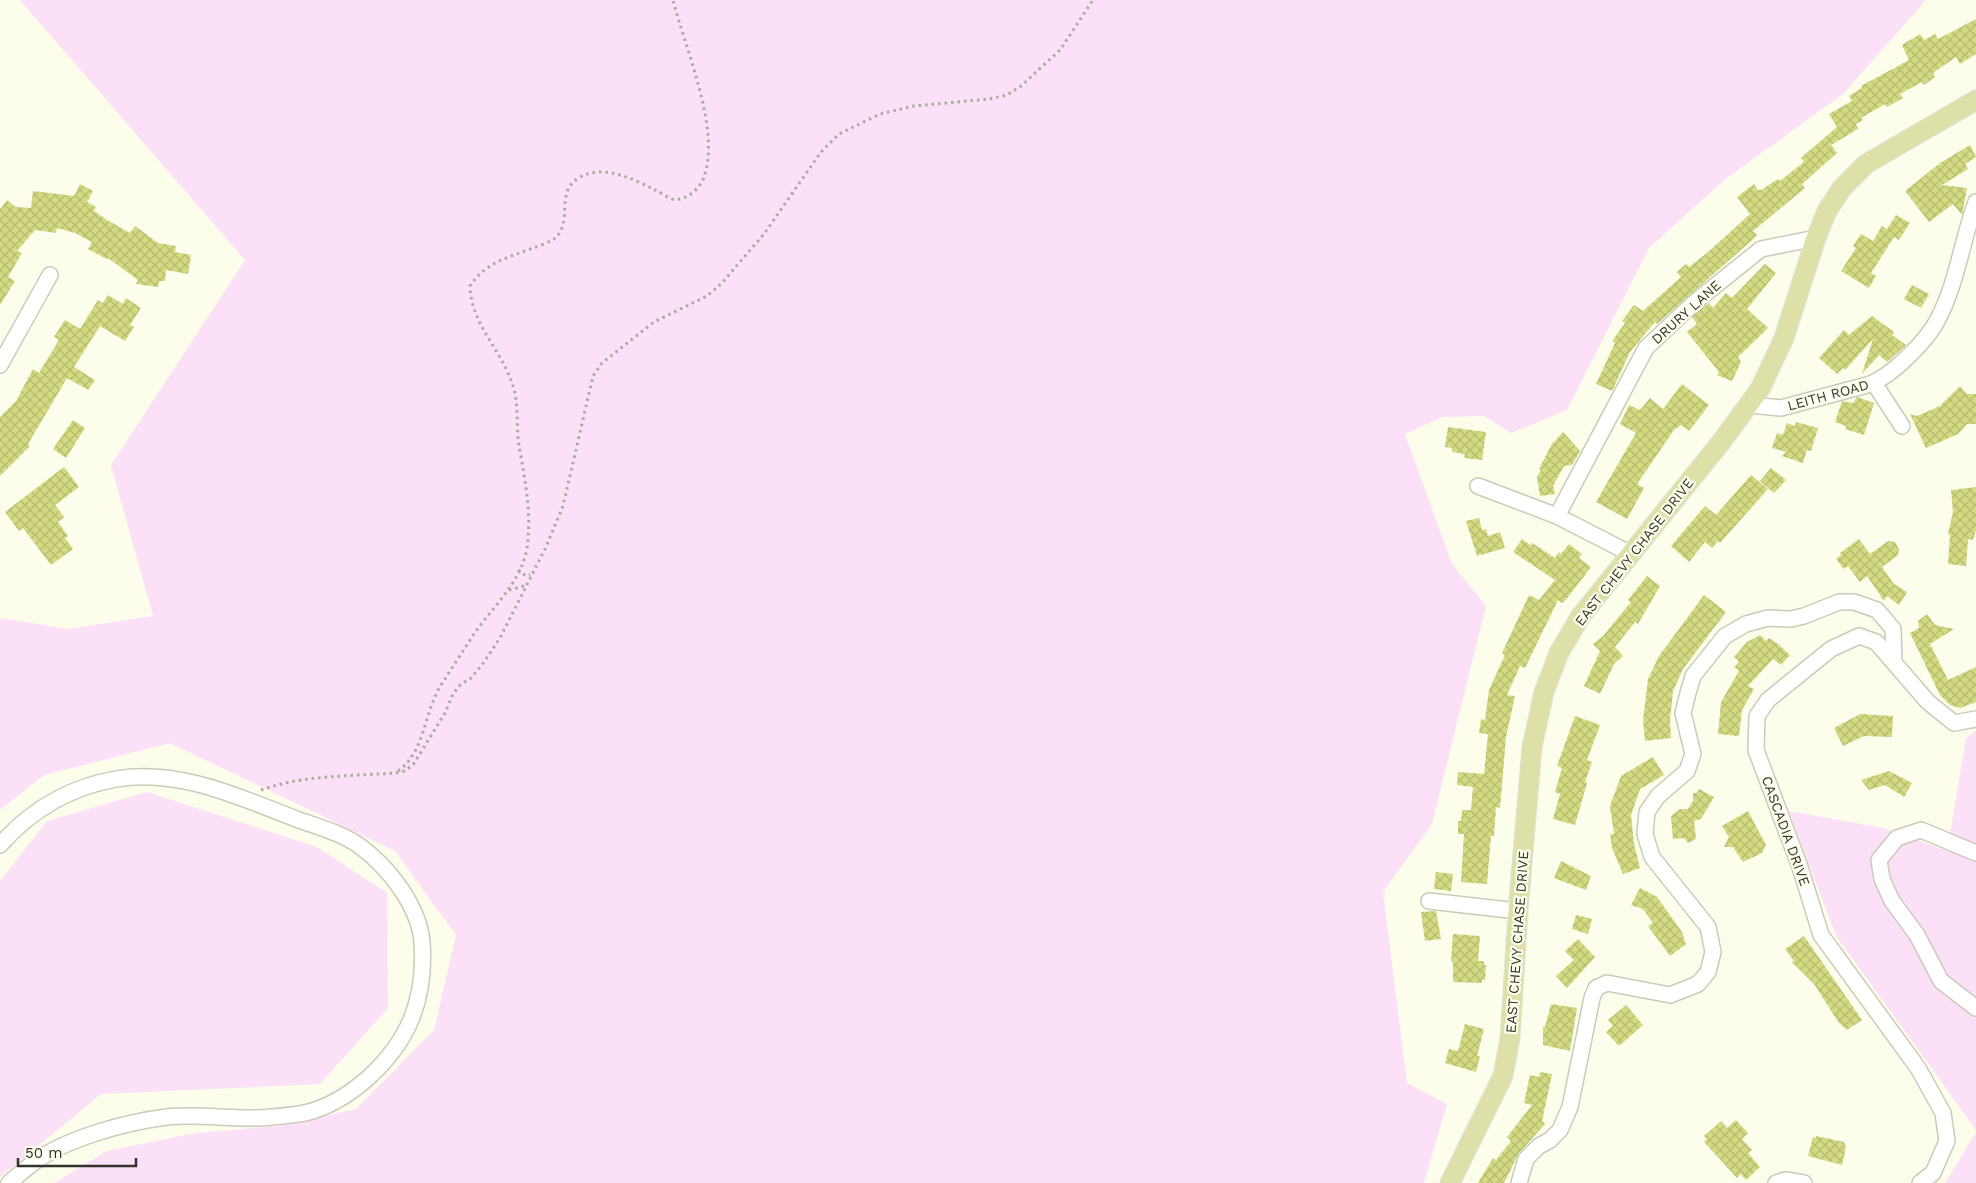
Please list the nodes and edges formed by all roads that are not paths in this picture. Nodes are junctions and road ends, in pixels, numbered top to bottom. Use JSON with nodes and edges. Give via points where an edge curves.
{"nodes":[{"id":1,"x":1976,"y":100,"type":"edge"},
{"id":2,"x":1976,"y":202,"type":"edge"},
{"id":3,"x":1816,"y":238,"type":"junction"},
{"id":4,"x":50,"y":275,"type":"dead end"},
{"id":5,"x":0,"y":365,"type":"edge"},
{"id":6,"x":1874,"y":383,"type":"junction"},
{"id":7,"x":1749,"y":405,"type":"junction"},
{"id":8,"x":1902,"y":426,"type":"dead end"},
{"id":9,"x":1478,"y":486,"type":"dead end"},
{"id":10,"x":1557,"y":516,"type":"junction"},
{"id":11,"x":1631,"y":554,"type":"junction"},
{"id":12,"x":1894,"y":662,"type":"junction"},
{"id":13,"x":1976,"y":719,"type":"edge"},
{"id":14,"x":0,"y":846,"type":"edge"},
{"id":15,"x":1976,"y":853,"type":"edge"},
{"id":16,"x":1429,"y":901,"type":"dead end"},
{"id":17,"x":1518,"y":911,"type":"junction"},
{"id":18,"x":1976,"y":1008,"type":"edge"},
{"id":19,"x":9,"y":1183,"type":"edge"},
{"id":20,"x":1450,"y":1183,"type":"edge"},
{"id":21,"x":1519,"y":1183,"type":"edge"},
{"id":22,"x":1776,"y":1183,"type":"edge"},
{"id":23,"x":1804,"y":1183,"type":"edge"},
{"id":24,"x":1920,"y":1183,"type":"edge"}],
"edges":[{"from":1,"to":3,"type":"main road","name":"EAST CHEVY CHASE DRIVE","via":[[1866,164],[1842,188]]},
{"from":2,"to":6,"type":"street","name":"LEITH ROAD","via":[[1938,320],[1903,362]]},
{"from":3,"to":7,"type":"main road","name":"EAST CHEVY CHASE DRIVE","via":[[1784,338]]},
{"from":3,"to":10,"type":"street","name":"DRURY LANE","via":[[1761,249],[1695,302],[1646,348]]},
{"from":4,"to":5,"type":"street"},
{"from":6,"to":7,"type":"street","name":"LEITH ROAD","via":[[1781,408]]},
{"from":6,"to":8,"type":"street"},
{"from":7,"to":11,"type":"main road","name":"EAST CHEVY CHASE DRIVE"},
{"from":9,"to":10,"type":"street"},
{"from":10,"to":11,"type":"street"},
{"from":11,"to":17,"type":"main road","name":"EAST CHEVY CHASE DRIVE","via":[[1580,617],[1559,652],[1544,692],[1532,747]]},
{"from":12,"to":13,"type":"street","name":"CASCADIA DRIVE","via":[[1928,702],[1954,723]]},
{"from":12,"to":21,"type":"street","via":[[1893,629],[1877,610],[1854,602],[1839,602],[1804,616],[1768,618],[1746,624],[1725,636],[1693,676],[1683,714],[1693,754],[1687,771],[1658,796],[1647,812],[1645,834],[1652,857],[1708,927],[1713,952],[1708,972],[1698,984],[1670,995],[1607,982],[1596,988],[1570,1107],[1560,1130],[1526,1159]]},
{"from":12,"to":24,"type":"street","name":"CASCADIA DRIVE","via":[[1876,642],[1859,636],[1830,649],[1768,700],[1757,716],[1756,750],[1800,867],[1821,935],[1918,1068],[1943,1113],[1947,1142],[1933,1173]]},
{"from":14,"to":19,"type":"street","via":[[31,815],[57,798],[88,785],[118,779],[160,777],[187,782],[240,798],[359,845],[384,866],[402,889],[422,940],[419,998],[410,1024],[396,1049],[358,1087],[334,1102],[309,1112],[269,1117],[168,1117],[135,1123],[64,1146],[35,1161]]},
{"from":15,"to":18,"type":"street","via":[[1921,830],[1896,838],[1879,860],[1882,879],[1892,901],[1917,934],[1941,981]]},
{"from":16,"to":17,"type":"street"},
{"from":17,"to":20,"type":"main road","name":"EAST CHEVY CHASE DRIVE","via":[[1510,1038],[1503,1076]]},
{"from":22,"to":23,"type":"street","via":[[1785,1180]]}]}
